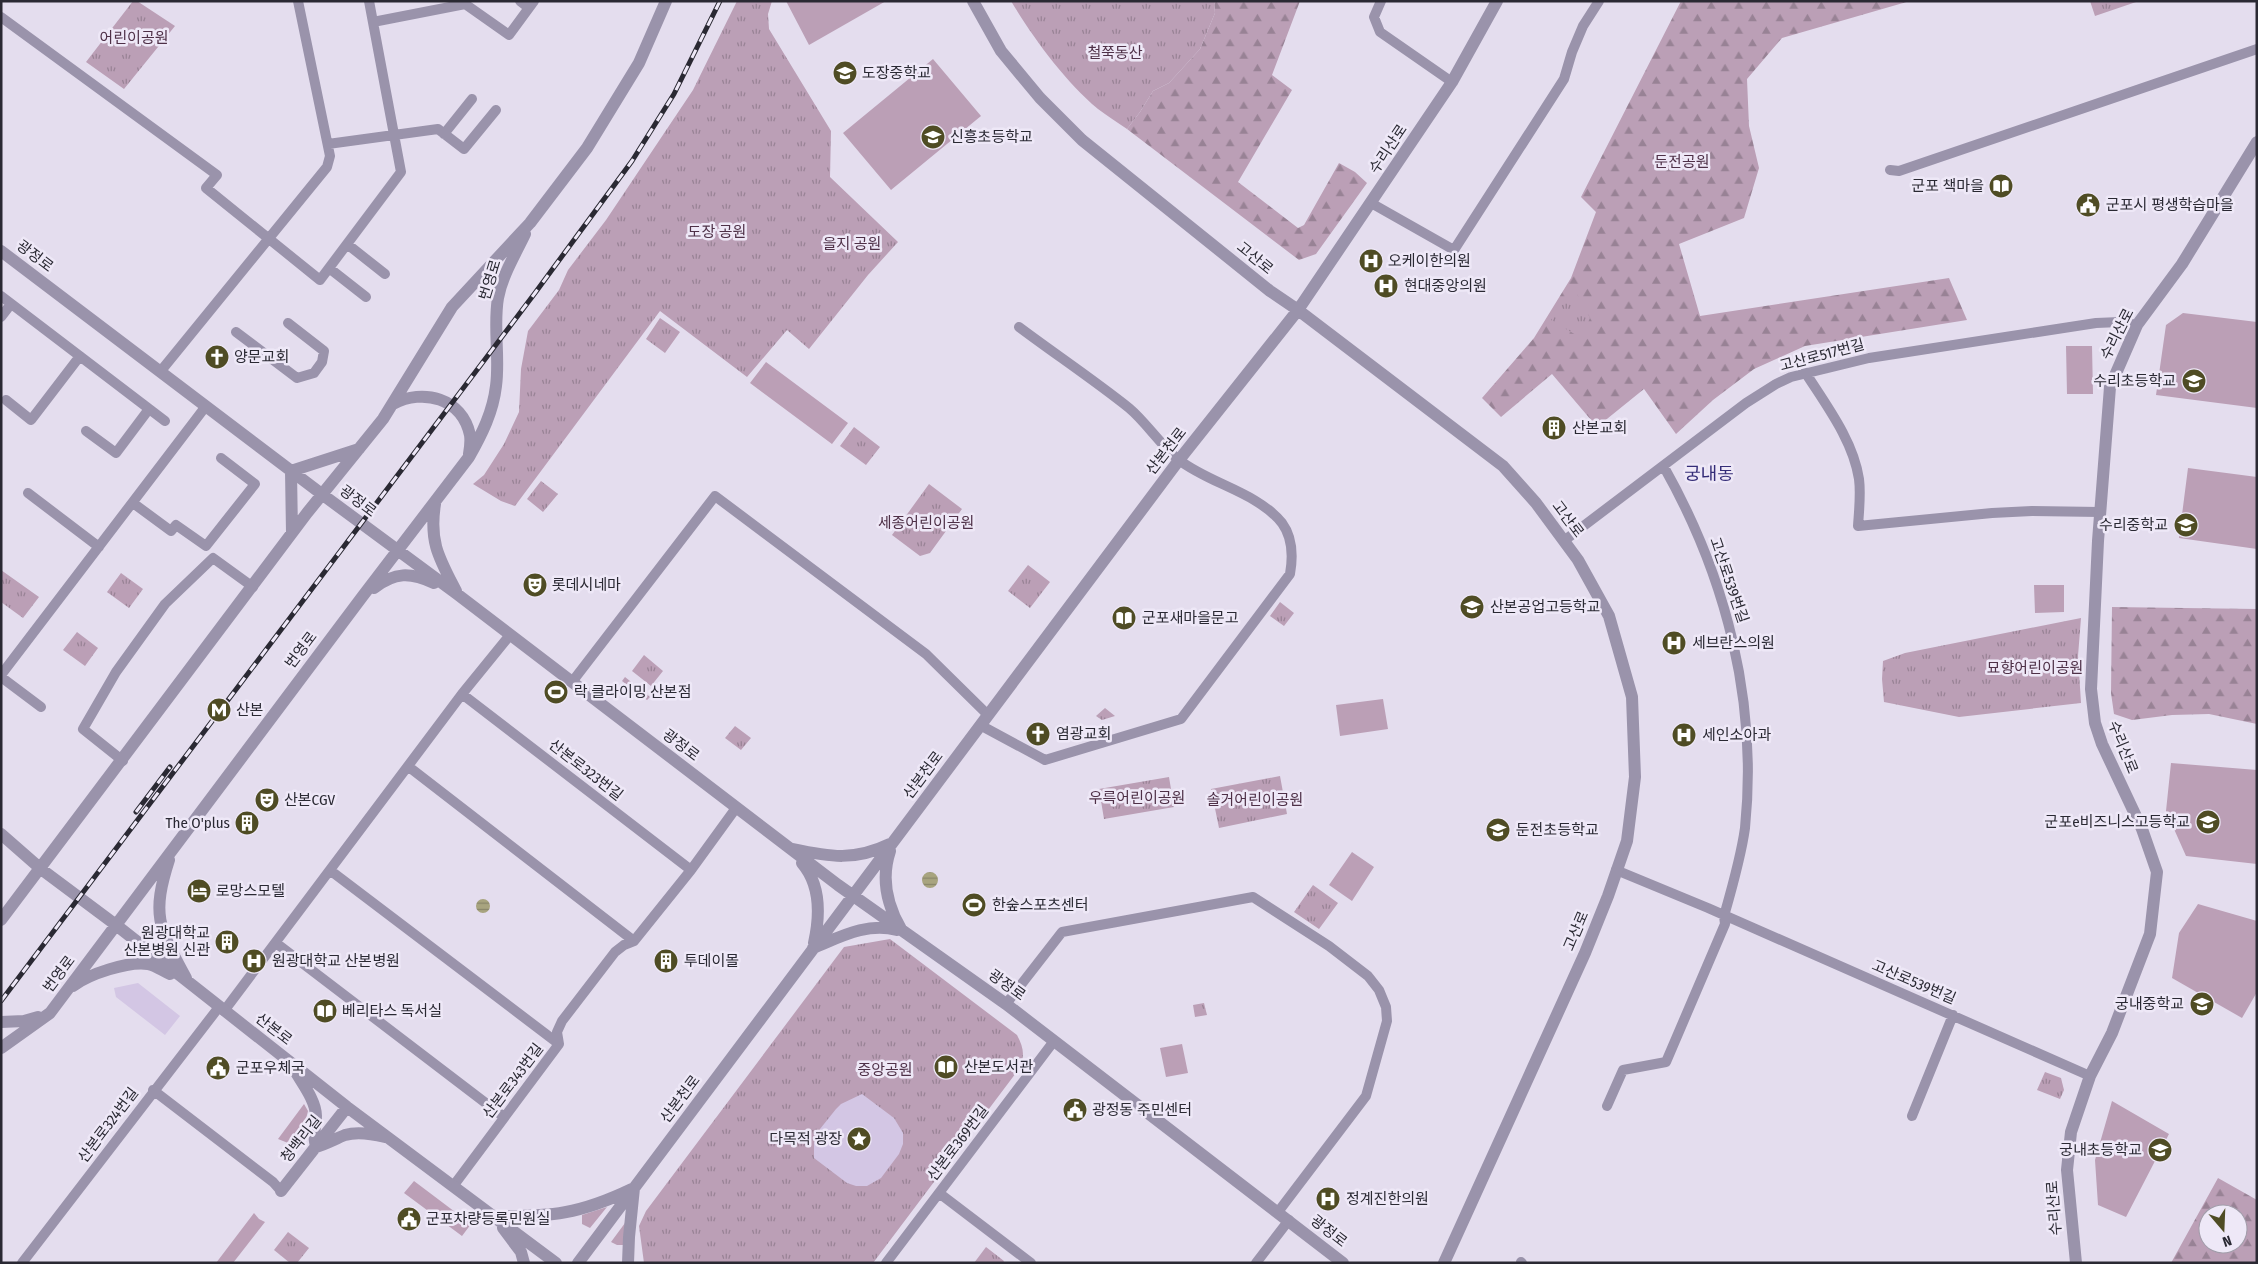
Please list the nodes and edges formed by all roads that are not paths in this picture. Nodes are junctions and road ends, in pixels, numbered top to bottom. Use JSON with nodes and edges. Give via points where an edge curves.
{"nodes":[{"id":1,"x":298,"y":1,"type":"edge"},
{"id":2,"x":369,"y":1,"type":"edge"},
{"id":3,"x":520,"y":1,"type":"edge"},
{"id":4,"x":666,"y":1,"type":"edge"},
{"id":5,"x":973,"y":1,"type":"edge"},
{"id":6,"x":1380,"y":1,"type":"edge"},
{"id":7,"x":1497,"y":1,"type":"edge"},
{"id":8,"x":1599,"y":1,"type":"edge"},
{"id":9,"x":468,"y":2,"type":"edge"},
{"id":10,"x":532,"y":5,"type":"edge"},
{"id":11,"x":1,"y":17,"type":"edge"},
{"id":12,"x":373,"y":22,"type":"junction"},
{"id":13,"x":2257,"y":49,"type":"edge"},
{"id":14,"x":1452,"y":82,"type":"junction"},
{"id":15,"x":472,"y":99,"type":"dead end"},
{"id":16,"x":496,"y":110,"type":"dead end"},
{"id":17,"x":444,"y":134,"type":"junction"},
{"id":18,"x":394,"y":135,"type":"junction"},
{"id":19,"x":2257,"y":142,"type":"edge"},
{"id":20,"x":328,"y":144,"type":"junction"},
{"id":21,"x":1890,"y":170,"type":"dead end"},
{"id":22,"x":1371,"y":203,"type":"junction"},
{"id":23,"x":530,"y":223,"type":"junction"},
{"id":24,"x":268,"y":239,"type":"junction"},
{"id":25,"x":347,"y":244,"type":"junction"},
{"id":26,"x":1,"y":251,"type":"edge"},
{"id":27,"x":329,"y":268,"type":"junction"},
{"id":28,"x":385,"y":274,"type":"dead end"},
{"id":29,"x":1,"y":296,"type":"edge"},
{"id":30,"x":366,"y":297,"type":"dead end"},
{"id":31,"x":11,"y":304,"type":"junction"},
{"id":32,"x":1298,"y":310,"type":"junction"},
{"id":33,"x":1,"y":317,"type":"edge"},
{"id":34,"x":288,"y":322,"type":"dead end"},
{"id":35,"x":2137,"y":325,"type":"junction"},
{"id":36,"x":1019,"y":327,"type":"dead end"},
{"id":37,"x":236,"y":332,"type":"dead end"},
{"id":38,"x":80,"y":356,"type":"junction"},
{"id":39,"x":160,"y":372,"type":"junction"},
{"id":40,"x":1805,"y":372,"type":"junction"},
{"id":41,"x":6,"y":400,"type":"dead end"},
{"id":42,"x":392,"y":404,"type":"junction"},
{"id":43,"x":206,"y":406,"type":"junction"},
{"id":44,"x":149,"y":409,"type":"junction"},
{"id":45,"x":165,"y":421,"type":"dead end"},
{"id":46,"x":86,"y":431,"type":"dead end"},
{"id":47,"x":359,"y":449,"type":"junction"},
{"id":48,"x":469,"y":456,"type":"junction"},
{"id":49,"x":221,"y":458,"type":"dead end"},
{"id":50,"x":1179,"y":460,"type":"junction"},
{"id":51,"x":1664,"y":467,"type":"junction"},
{"id":52,"x":291,"y":471,"type":"junction"},
{"id":53,"x":28,"y":493,"type":"dead end"},
{"id":54,"x":322,"y":495,"type":"junction"},
{"id":55,"x":436,"y":502,"type":"junction"},
{"id":56,"x":133,"y":503,"type":"junction"},
{"id":57,"x":2100,"y":512,"type":"junction"},
{"id":58,"x":292,"y":533,"type":"junction"},
{"id":59,"x":1565,"y":540,"type":"junction"},
{"id":60,"x":98,"y":547,"type":"junction"},
{"id":61,"x":398,"y":551,"type":"junction"},
{"id":62,"x":253,"y":587,"type":"junction"},
{"id":63,"x":457,"y":594,"type":"junction"},
{"id":64,"x":362,"y":597,"type":"junction"},
{"id":65,"x":510,"y":635,"type":"junction"},
{"id":66,"x":1,"y":676,"type":"edge"},
{"id":67,"x":572,"y":682,"type":"junction"},
{"id":68,"x":462,"y":694,"type":"junction"},
{"id":69,"x":41,"y":708,"type":"dead end"},
{"id":70,"x":988,"y":715,"type":"junction"},
{"id":71,"x":980,"y":725,"type":"junction"},
{"id":72,"x":123,"y":761,"type":"junction"},
{"id":73,"x":409,"y":767,"type":"junction"},
{"id":74,"x":736,"y":808,"type":"junction"},
{"id":75,"x":1,"y":834,"type":"edge"},
{"id":76,"x":892,"y":842,"type":"junction"},
{"id":77,"x":790,"y":849,"type":"junction"},
{"id":78,"x":172,"y":851,"type":"junction"},
{"id":79,"x":41,"y":869,"type":"junction"},
{"id":80,"x":691,"y":870,"type":"junction"},
{"id":81,"x":1616,"y":870,"type":"junction"},
{"id":82,"x":331,"y":871,"type":"junction"},
{"id":83,"x":853,"y":896,"type":"junction"},
{"id":84,"x":1,"y":901,"type":"edge"},
{"id":85,"x":1724,"y":916,"type":"junction"},
{"id":86,"x":2,"y":919,"type":"edge"},
{"id":87,"x":116,"y":925,"type":"junction"},
{"id":88,"x":902,"y":931,"type":"junction"},
{"id":89,"x":634,"y":941,"type":"junction"},
{"id":90,"x":276,"y":943,"type":"junction"},
{"id":91,"x":813,"y":948,"type":"junction"},
{"id":92,"x":188,"y":982,"type":"junction"},
{"id":93,"x":66,"y":991,"type":"junction"},
{"id":94,"x":1006,"y":1004,"type":"junction"},
{"id":95,"x":221,"y":1009,"type":"junction"},
{"id":96,"x":50,"y":1013,"type":"junction"},
{"id":97,"x":1953,"y":1015,"type":"junction"},
{"id":98,"x":1,"y":1022,"type":"edge"},
{"id":99,"x":1054,"y":1041,"type":"junction"},
{"id":100,"x":559,"y":1044,"type":"junction"},
{"id":101,"x":1,"y":1048,"type":"edge"},
{"id":102,"x":290,"y":1062,"type":"junction"},
{"id":103,"x":2090,"y":1076,"type":"junction"},
{"id":104,"x":154,"y":1090,"type":"junction"},
{"id":105,"x":1607,"y":1106,"type":"dead end"},
{"id":106,"x":347,"y":1107,"type":"junction"},
{"id":107,"x":1912,"y":1116,"type":"dead end"},
{"id":108,"x":504,"y":1117,"type":"junction"},
{"id":109,"x":389,"y":1138,"type":"junction"},
{"id":110,"x":316,"y":1147,"type":"junction"},
{"id":111,"x":454,"y":1185,"type":"junction"},
{"id":112,"x":634,"y":1188,"type":"junction"},
{"id":113,"x":281,"y":1192,"type":"joint"},
{"id":114,"x":939,"y":1193,"type":"junction"},
{"id":115,"x":1278,"y":1212,"type":"junction"},
{"id":116,"x":494,"y":1216,"type":"junction"},
{"id":117,"x":1289,"y":1220,"type":"junction"},
{"id":118,"x":22,"y":1263,"type":"edge"},
{"id":119,"x":524,"y":1263,"type":"edge"},
{"id":120,"x":556,"y":1263,"type":"edge"},
{"id":121,"x":578,"y":1263,"type":"edge"},
{"id":122,"x":628,"y":1263,"type":"edge"},
{"id":123,"x":886,"y":1263,"type":"edge"},
{"id":124,"x":1031,"y":1263,"type":"edge"},
{"id":125,"x":1256,"y":1263,"type":"edge"},
{"id":126,"x":1343,"y":1263,"type":"edge"},
{"id":127,"x":1444,"y":1263,"type":"edge"},
{"id":128,"x":2076,"y":1263,"type":"edge"}],
"edges":[{"from":1,"to":20,"type":"street"},
{"from":2,"to":12,"type":"street"},
{"from":3,"to":10,"type":"street"},
{"from":4,"to":23,"type":"street","name":"번영로","via":[[639,63],[588,148]]},
{"from":5,"to":32,"type":"street","name":"고산로","via":[[1001,52],[1082,140]]},
{"from":6,"to":14,"type":"street","via":[[1374,17],[1380,32]]},
{"from":7,"to":14,"type":"street","name":"수리산로"},
{"from":8,"to":22,"type":"street","via":[[1583,26],[1564,79],[1454,250]]},
{"from":9,"to":10,"type":"street","via":[[509,35]]},
{"from":9,"to":12,"type":"street"},
{"from":11,"to":24,"type":"street","via":[[217,175],[206,188]]},
{"from":12,"to":18,"type":"street"},
{"from":13,"to":21,"type":"street","via":[[1899,171]]},
{"from":14,"to":22,"type":"street","name":"수리산로"},
{"from":15,"to":17,"type":"street"},
{"from":16,"to":17,"type":"street","via":[[464,149]]},
{"from":17,"to":18,"type":"street","via":[[438,129]]},
{"from":18,"to":20,"type":"street"},
{"from":18,"to":25,"type":"street","via":[[402,172]]},
{"from":19,"to":35,"type":"street","name":"수리산로","via":[[2182,264]]},
{"from":20,"to":24,"type":"street","via":[[330,156],[327,167]]},
{"from":22,"to":32,"type":"street","name":"수리산로"},
{"from":23,"to":42,"type":"street","name":"번영로","via":[[452,307]]},
{"from":23,"to":48,"type":"street","name":"번영로","via":[[498,297],[496,385],[485,428]]},
{"from":24,"to":27,"type":"street","via":[[320,280]]},
{"from":24,"to":39,"type":"street"},
{"from":25,"to":27,"type":"street"},
{"from":25,"to":28,"type":"street"},
{"from":26,"to":39,"type":"street","name":"광정로"},
{"from":27,"to":30,"type":"street"},
{"from":29,"to":31,"type":"street"},
{"from":31,"to":33,"type":"street"},
{"from":31,"to":38,"type":"street"},
{"from":32,"to":50,"type":"street","name":"산본천로"},
{"from":32,"to":59,"type":"street","name":"고산로","via":[[1503,466]]},
{"from":34,"to":37,"type":"street","via":[[324,351],[322,362],[314,373],[298,378]]},
{"from":35,"to":40,"type":"street","name":"고산로517번길","via":[[2120,322],[2076,326],[1878,356]]},
{"from":35,"to":57,"type":"street","name":"수리산로","via":[[2110,387]]},
{"from":36,"to":50,"type":"street","via":[[1130,409]]},
{"from":38,"to":41,"type":"street","via":[[31,420]]},
{"from":38,"to":44,"type":"street"},
{"from":39,"to":43,"type":"street","name":"광정로"},
{"from":40,"to":51,"type":"street","name":"고산로517번길","via":[[1776,384],[1746,403]]},
{"from":40,"to":57,"type":"street","via":[[1851,453],[1859,480],[1858,526],[2000,513]]},
{"from":42,"to":47,"type":"street","name":"번영로"},
{"from":42,"to":48,"type":"street","via":[[402,399],[426,396],[440,398],[453,406],[471,436]]},
{"from":43,"to":52,"type":"street","name":"광정로"},
{"from":43,"to":56,"type":"street"},
{"from":44,"to":45,"type":"street"},
{"from":44,"to":46,"type":"street","via":[[116,453]]},
{"from":47,"to":52,"type":"street"},
{"from":47,"to":54,"type":"street","name":"번영로"},
{"from":48,"to":55,"type":"street","name":"번영로"},
{"from":49,"to":56,"type":"street","via":[[255,484],[206,546],[176,524],[171,531]]},
{"from":50,"to":70,"type":"street","name":"산본천로"},
{"from":50,"to":71,"type":"street","via":[[1269,511],[1284,526],[1292,548],[1290,574],[1223,664],[1181,719],[1045,760]]},
{"from":51,"to":59,"type":"street","name":"고산로517번길"},
{"from":51,"to":85,"type":"street","name":"고산로539번길","via":[[1683,501],[1717,581],[1741,683],[1747,741],[1744,828]]},
{"from":52,"to":54,"type":"street","name":"광정로"},
{"from":52,"to":58,"type":"street"},
{"from":53,"to":60,"type":"street"},
{"from":54,"to":58,"type":"street","name":"번영로"},
{"from":54,"to":61,"type":"street","name":"광정로"},
{"from":55,"to":61,"type":"street","name":"번영로"},
{"from":55,"to":63,"type":"street","via":[[432,526],[434,544]]},
{"from":56,"to":60,"type":"street"},
{"from":57,"to":103,"type":"street","name":"수리산로","via":[[2091,689],[2095,723],[2142,829],[2157,872],[2150,934],[2112,1033]]},
{"from":58,"to":62,"type":"street","name":"번영로"},
{"from":59,"to":81,"type":"street","name":"고산로","via":[[1609,616],[1632,697],[1634,785],[1627,841]]},
{"from":60,"to":66,"type":"street"},
{"from":61,"to":63,"type":"street","name":"광정로"},
{"from":61,"to":64,"type":"street","name":"번영로"},
{"from":62,"to":72,"type":"street","name":"번영로"},
{"from":62,"to":72,"type":"street","via":[[213,558],[159,612],[116,672],[83,730]]},
{"from":63,"to":64,"type":"street","via":[[406,574],[386,579]]},
{"from":63,"to":65,"type":"street","name":"광정로"},
{"from":64,"to":78,"type":"street","name":"번영로"},
{"from":65,"to":67,"type":"street","name":"광정로"},
{"from":65,"to":68,"type":"street"},
{"from":66,"to":69,"type":"street"},
{"from":67,"to":70,"type":"street","via":[[715,496],[926,654]]},
{"from":67,"to":74,"type":"street","name":"광정로"},
{"from":68,"to":73,"type":"street"},
{"from":68,"to":80,"type":"street","name":"산본로323번길"},
{"from":70,"to":71,"type":"street","name":"산본천로"},
{"from":71,"to":76,"type":"street","name":"산본천로"},
{"from":72,"to":79,"type":"street","name":"번영로"},
{"from":73,"to":82,"type":"street"},
{"from":73,"to":89,"type":"street"},
{"from":74,"to":77,"type":"street","name":"광정로"},
{"from":74,"to":80,"type":"street","name":"산본로343번길"},
{"from":75,"to":79,"type":"street","name":"산본로"},
{"from":76,"to":77,"type":"street","via":[[872,853],[842,857]]},
{"from":76,"to":83,"type":"street","name":"산본천로"},
{"from":76,"to":88,"type":"street","via":[[885,881],[894,916]]},
{"from":77,"to":83,"type":"street","name":"광정로"},
{"from":77,"to":91,"type":"street","via":[[810,871],[817,894],[819,923]]},
{"from":78,"to":87,"type":"street","name":"번영로"},
{"from":78,"to":92,"type":"street","via":[[160,888],[158,911],[163,936]]},
{"from":79,"to":86,"type":"street","name":"번영로"},
{"from":79,"to":87,"type":"street","name":"산본로"},
{"from":80,"to":89,"type":"street","name":"산본로343번길"},
{"from":81,"to":85,"type":"street","name":"고산로539번길"},
{"from":81,"to":127,"type":"street","name":"고산로","via":[[1585,953]]},
{"from":82,"to":90,"type":"street"},
{"from":82,"to":100,"type":"street"},
{"from":83,"to":88,"type":"street","name":"광정로"},
{"from":83,"to":91,"type":"street","name":"산본천로"},
{"from":84,"to":86,"type":"street"},
{"from":85,"to":97,"type":"street","name":"고산로539번길"},
{"from":85,"to":105,"type":"street","via":[[1725,924],[1666,1062],[1623,1070]]},
{"from":87,"to":92,"type":"street","name":"산본로"},
{"from":87,"to":93,"type":"street","name":"번영로"},
{"from":88,"to":91,"type":"street","via":[[885,927],[859,930]]},
{"from":88,"to":94,"type":"street","name":"광정로"},
{"from":89,"to":100,"type":"street","name":"산본로343번길","via":[[614,952],[562,1021],[557,1032]]},
{"from":90,"to":95,"type":"street"},
{"from":90,"to":108,"type":"street"},
{"from":91,"to":112,"type":"street","name":"산본천로"},
{"from":92,"to":93,"type":"street","via":[[148,964],[133,965],[97,974]]},
{"from":92,"to":95,"type":"street","name":"산본로"},
{"from":93,"to":96,"type":"street","name":"번영로"},
{"from":94,"to":99,"type":"street","name":"광정로"},
{"from":94,"to":115,"type":"street","via":[[1062,932],[1252,897],[1329,946],[1368,976],[1380,990],[1388,1021],[1366,1096]]},
{"from":95,"to":102,"type":"street","name":"산본로"},
{"from":95,"to":104,"type":"street","name":"산본로324번길"},
{"from":96,"to":98,"type":"street","via":[[24,1021]]},
{"from":96,"to":101,"type":"street","name":"번영로"},
{"from":97,"to":103,"type":"street","name":"고산로539번길"},
{"from":97,"to":107,"type":"street"},
{"from":99,"to":114,"type":"street","name":"산본로369번길"},
{"from":99,"to":115,"type":"street","name":"광정로"},
{"from":100,"to":108,"type":"street","name":"산본로343번길"},
{"from":102,"to":106,"type":"street","name":"산본로"},
{"from":102,"to":110,"type":"street","via":[[314,1105]]},
{"from":103,"to":128,"type":"street","name":"수리산로","via":[[2071,1132],[2067,1170]]},
{"from":104,"to":113,"type":"street","via":[[273,1182]]},
{"from":104,"to":118,"type":"street","name":"산본로324번길"},
{"from":106,"to":109,"type":"street","name":"산본로"},
{"from":106,"to":110,"type":"street","name":"청백리길"},
{"from":108,"to":111,"type":"street","name":"산본로343번길"},
{"from":109,"to":110,"type":"street","via":[[367,1133],[346,1134],[334,1142]]},
{"from":109,"to":111,"type":"street","name":"산본로"},
{"from":110,"to":113,"type":"street","name":"청백리길"},
{"from":111,"to":116,"type":"street","name":"산본로"},
{"from":112,"to":116,"type":"street","via":[[571,1213],[533,1217]]},
{"from":112,"to":121,"type":"street","name":"산본천로"},
{"from":112,"to":122,"type":"street"},
{"from":114,"to":123,"type":"street","name":"산본로369번길"},
{"from":114,"to":124,"type":"street"},
{"from":115,"to":117,"type":"street","name":"광정로"},
{"from":116,"to":119,"type":"street","via":[[521,1252]]},
{"from":116,"to":120,"type":"street","name":"산본로"},
{"from":117,"to":125,"type":"street"},
{"from":117,"to":126,"type":"street","name":"광정로"}]}
